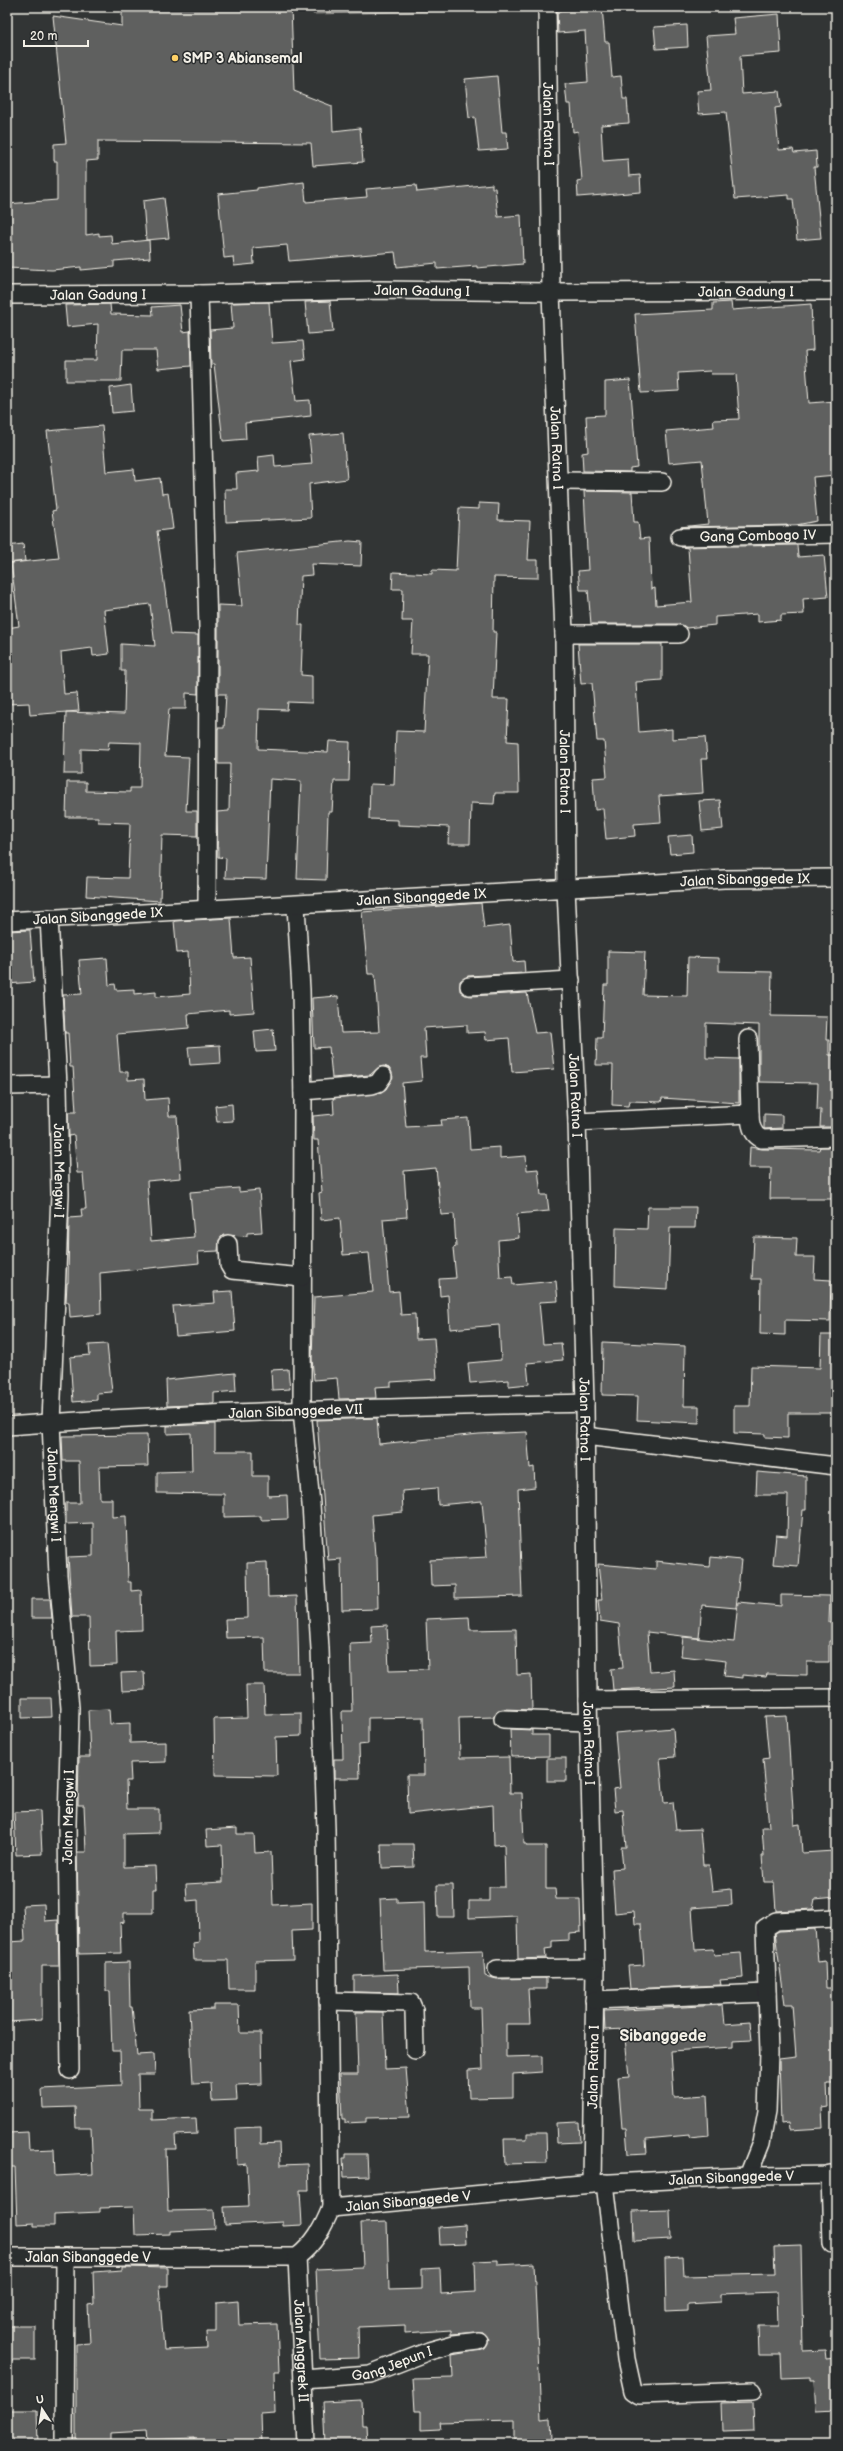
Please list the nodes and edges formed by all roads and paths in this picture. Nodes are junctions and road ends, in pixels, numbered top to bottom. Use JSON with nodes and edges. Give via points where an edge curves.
{"nodes":[{"id":1,"x":547,"y":7,"type":"edge"},
{"id":2,"x":836,"y":291,"type":"edge"},
{"id":3,"x":551,"y":292,"type":"junction"},
{"id":4,"x":199,"y":294,"type":"junction"},
{"id":5,"x":7,"y":295,"type":"edge"},
{"id":6,"x":559,"y":481,"type":"junction"},
{"id":7,"x":662,"y":482,"type":"dead end"},
{"id":8,"x":836,"y":534,"type":"edge"},
{"id":9,"x":680,"y":536,"type":"dead end"},
{"id":10,"x":564,"y":634,"type":"junction"},
{"id":11,"x":679,"y":634,"type":"dead end"},
{"id":12,"x":836,"y":878,"type":"edge"},
{"id":13,"x":566,"y":889,"type":"junction"},
{"id":14,"x":296,"y":906,"type":"junction"},
{"id":15,"x":207,"y":908,"type":"junction"},
{"id":16,"x":49,"y":918,"type":"junction"},
{"id":17,"x":7,"y":921,"type":"edge"},
{"id":18,"x":571,"y":980,"type":"junction"},
{"id":19,"x":470,"y":986,"type":"dead end"},
{"id":20,"x":748,"y":1039,"type":"dead end"},
{"id":21,"x":383,"y":1076,"type":"dead end"},
{"id":22,"x":58,"y":1085,"type":"junction"},
{"id":23,"x":7,"y":1086,"type":"edge"},
{"id":24,"x":303,"y":1091,"type":"junction"},
{"id":25,"x":750,"y":1114,"type":"junction"},
{"id":26,"x":577,"y":1122,"type":"junction"},
{"id":27,"x":836,"y":1137,"type":"edge"},
{"id":28,"x":228,"y":1244,"type":"dead end"},
{"id":29,"x":302,"y":1277,"type":"junction"},
{"id":30,"x":585,"y":1403,"type":"junction"},
{"id":31,"x":302,"y":1410,"type":"junction"},
{"id":32,"x":51,"y":1423,"type":"junction"},
{"id":33,"x":7,"y":1426,"type":"edge"},
{"id":34,"x":585,"y":1436,"type":"junction"},
{"id":35,"x":836,"y":1466,"type":"edge"},
{"id":36,"x":836,"y":1698,"type":"edge"},
{"id":37,"x":588,"y":1700,"type":"junction"},
{"id":38,"x":503,"y":1719,"type":"dead end"},
{"id":39,"x":588,"y":1722,"type":"junction"},
{"id":40,"x":836,"y":1918,"type":"edge"},
{"id":41,"x":595,"y":1968,"type":"junction"},
{"id":42,"x":497,"y":1970,"type":"dead end"},
{"id":43,"x":767,"y":1993,"type":"junction"},
{"id":44,"x":594,"y":2000,"type":"junction"},
{"id":45,"x":328,"y":2001,"type":"junction"},
{"id":46,"x":415,"y":2050,"type":"dead end"},
{"id":47,"x":70,"y":2070,"type":"dead end"},
{"id":48,"x":833,"y":2174,"type":"edge"},
{"id":49,"x":748,"y":2176,"type":"junction"},
{"id":50,"x":598,"y":2184,"type":"junction"},
{"id":51,"x":330,"y":2208,"type":"junction"},
{"id":52,"x":832,"y":2244,"type":"dead end"},
{"id":53,"x":7,"y":2257,"type":"edge"},
{"id":54,"x":65,"y":2257,"type":"junction"},
{"id":55,"x":297,"y":2257,"type":"junction"},
{"id":56,"x":480,"y":2340,"type":"dead end"},
{"id":57,"x":303,"y":2379,"type":"junction"},
{"id":58,"x":753,"y":2391,"type":"dead end"},
{"id":59,"x":64,"y":2444,"type":"edge"},
{"id":60,"x":306,"y":2444,"type":"edge"}],
"edges":[{"from":1,"to":3,"type":"street","name":"Jalan Ratna I"},
{"from":2,"to":3,"type":"street","name":"Jalan Gadung I"},
{"from":3,"to":4,"type":"street","name":"Jalan Gadung I","via":[[379,290]]},
{"from":3,"to":6,"type":"street","name":"Jalan Ratna I"},
{"from":4,"to":5,"type":"street","name":"Jalan Gadung I"},
{"from":4,"to":15,"type":"street","via":[[208,629]]},
{"from":6,"to":7,"type":"street"},
{"from":6,"to":10,"type":"street","name":"Jalan Ratna I"},
{"from":8,"to":9,"type":"street","name":"Gang Combogo IV"},
{"from":10,"to":11,"type":"street"},
{"from":10,"to":13,"type":"street","name":"Jalan Ratna I"},
{"from":12,"to":13,"type":"street","name":"Jalan Sibanggede IX","via":[[724,879]]},
{"from":13,"to":14,"type":"street","name":"Jalan Sibanggede IX"},
{"from":13,"to":18,"type":"street","name":"Jalan Ratna I"},
{"from":14,"to":15,"type":"street","name":"Jalan Sibanggede IX"},
{"from":14,"to":24,"type":"street"},
{"from":15,"to":16,"type":"street","name":"Jalan Sibanggede IX"},
{"from":16,"to":17,"type":"street","name":"Jalan Sibanggede IX"},
{"from":16,"to":22,"type":"street","name":"Jalan Mengwi I"},
{"from":18,"to":19,"type":"street"},
{"from":18,"to":26,"type":"street","name":"Jalan Ratna I"},
{"from":20,"to":25,"type":"street"},
{"from":21,"to":24,"type":"street","via":[[378,1083],[372,1085]]},
{"from":22,"to":23,"type":"street"},
{"from":22,"to":32,"type":"street","name":"Jalan Mengwi I","via":[[60,1194]]},
{"from":24,"to":29,"type":"street"},
{"from":25,"to":26,"type":"street"},
{"from":25,"to":27,"type":"street","via":[[753,1132],[762,1139]]},
{"from":26,"to":30,"type":"street","name":"Jalan Ratna I"},
{"from":28,"to":29,"type":"street","via":[[229,1266],[232,1270]]},
{"from":29,"to":31,"type":"street"},
{"from":30,"to":31,"type":"street","name":"Jalan Sibanggede VII"},
{"from":30,"to":34,"type":"street","name":"Jalan Ratna I"},
{"from":31,"to":32,"type":"street","name":"Jalan Sibanggede VII"},
{"from":31,"to":45,"type":"street","via":[[320,1650]]},
{"from":32,"to":33,"type":"street","name":"Jalan Sibanggede VII"},
{"from":32,"to":47,"type":"street","name":"Jalan Mengwi I","via":[[58,1574],[70,1708],[66,1824]]},
{"from":34,"to":35,"type":"street"},
{"from":34,"to":37,"type":"street","name":"Jalan Ratna I"},
{"from":36,"to":37,"type":"street"},
{"from":37,"to":39,"type":"street","name":"Jalan Ratna I"},
{"from":38,"to":39,"type":"street"},
{"from":39,"to":41,"type":"street","name":"Jalan Ratna I"},
{"from":40,"to":43,"type":"street","via":[[776,1921],[768,1925],[764,1933]]},
{"from":41,"to":42,"type":"street"},
{"from":41,"to":44,"type":"street","name":"Jalan Ratna I"},
{"from":43,"to":44,"type":"street"},
{"from":43,"to":49,"type":"street","via":[[767,2111],[761,2143]]},
{"from":44,"to":50,"type":"street","name":"Jalan Ratna I"},
{"from":45,"to":46,"type":"street","via":[[411,2003],[414,2010]]},
{"from":45,"to":51,"type":"street"},
{"from":48,"to":49,"type":"street","name":"Jalan Sibanggede V"},
{"from":48,"to":52,"type":"street"},
{"from":49,"to":50,"type":"street","name":"Jalan Sibanggede V"},
{"from":50,"to":51,"type":"street","name":"Jalan Sibanggede V"},
{"from":50,"to":58,"type":"street","name":"Jalan Ratna I","via":[[633,2391],[639,2395]]},
{"from":51,"to":55,"type":"street","name":"Jalan Sibanggede V","via":[[321,2231]]},
{"from":53,"to":54,"type":"street","name":"Jalan Sibanggede V"},
{"from":54,"to":55,"type":"street","name":"Jalan Sibanggede V"},
{"from":54,"to":59,"type":"street"},
{"from":55,"to":57,"type":"street","name":"Jalan Anggrek II"},
{"from":56,"to":57,"type":"street","name":"Gang Jepun I","via":[[429,2351],[370,2374]]},
{"from":57,"to":60,"type":"street","name":"Jalan Anggrek II"}]}
